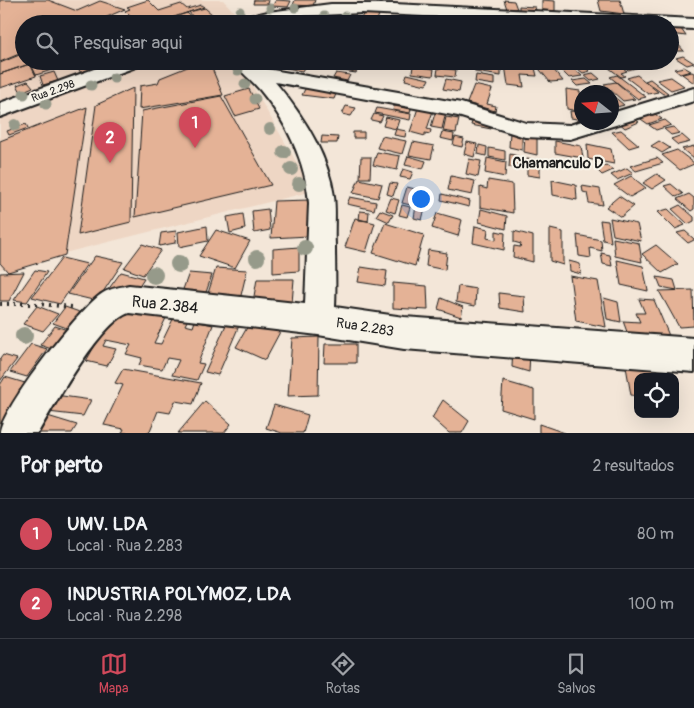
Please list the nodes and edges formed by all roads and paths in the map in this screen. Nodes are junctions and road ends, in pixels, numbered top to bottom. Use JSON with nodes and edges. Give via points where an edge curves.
{"nodes":[{"id":1,"x":248,"y":15,"type":"edge"},
{"id":2,"x":517,"y":15,"type":"edge"},
{"id":3,"x":679,"y":23,"type":"edge"},
{"id":4,"x":694,"y":24,"type":"edge"},
{"id":5,"x":109,"y":70,"type":"edge"},
{"id":6,"x":252,"y":70,"type":"edge"},
{"id":7,"x":264,"y":70,"type":"edge"},
{"id":8,"x":694,"y":94,"type":"edge"},
{"id":9,"x":0,"y":110,"type":"edge"},
{"id":10,"x":619,"y":118,"type":"edge"},
{"id":11,"x":577,"y":130,"type":"edge"},
{"id":12,"x":0,"y":304,"type":"edge"},
{"id":13,"x":103,"y":313,"type":"junction"},
{"id":14,"x":318,"y":320,"type":"junction"},
{"id":15,"x":694,"y":355,"type":"edge"},
{"id":16,"x":17,"y":433,"type":"edge"}],
"edges":[{"from":1,"to":2,"type":"street","via":[[291,9],[360,7]]},
{"from":3,"to":4,"type":"street"},
{"from":5,"to":9,"type":"street","name":"Rua 2.298"},
{"from":6,"to":14,"type":"street","name":"Rua 2.283","via":[[290,116],[318,180],[322,207]]},
{"from":7,"to":11,"type":"street","via":[[461,110],[525,130]]},
{"from":8,"to":10,"type":"street"},
{"from":12,"to":13,"type":"path","via":[[65,306]]},
{"from":13,"to":14,"type":"street","name":"Rua 2.384","via":[[114,303],[129,299]]},
{"from":13,"to":16,"type":"street","name":"Rua 2.384","via":[[47,383]]},
{"from":14,"to":15,"type":"street","name":"Rua 2.283","via":[[404,332]]}]}
